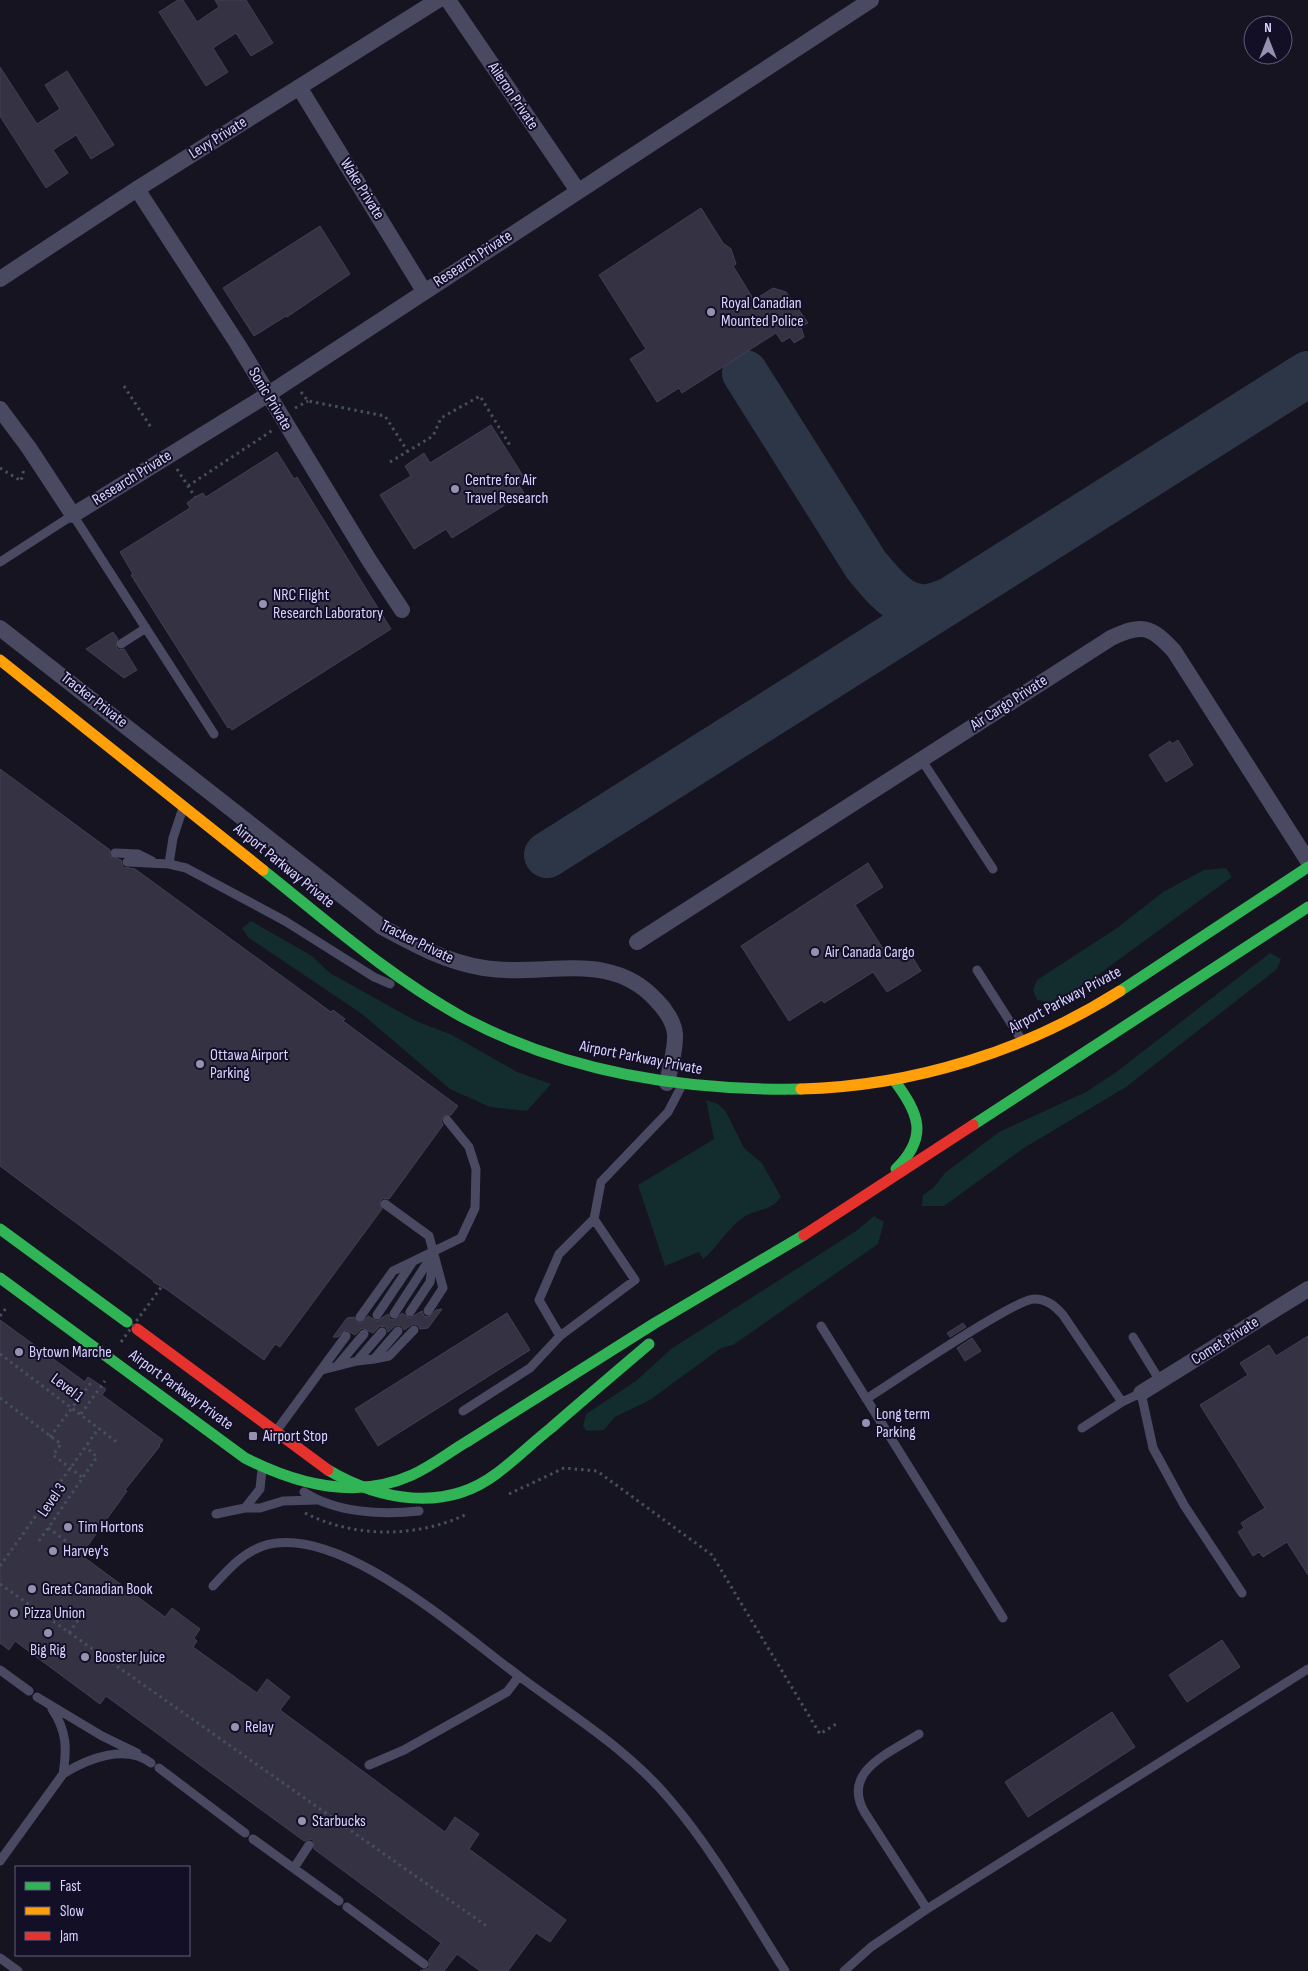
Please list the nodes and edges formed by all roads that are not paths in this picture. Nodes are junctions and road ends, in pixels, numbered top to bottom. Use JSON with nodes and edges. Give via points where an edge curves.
{"nodes":[{"id":1,"x":438,"y":0,"type":"edge"},
{"id":2,"x":448,"y":0,"type":"edge"},
{"id":3,"x":871,"y":0,"type":"edge"},
{"id":4,"x":299,"y":87,"type":"junction"},
{"id":5,"x":137,"y":189,"type":"junction"},
{"id":6,"x":578,"y":191,"type":"junction"},
{"id":7,"x":0,"y":279,"type":"edge"},
{"id":8,"x":424,"y":291,"type":"junction"},
{"id":9,"x":268,"y":395,"type":"junction"},
{"id":10,"x":0,"y":409,"type":"edge"},
{"id":11,"x":73,"y":515,"type":"junction"},
{"id":12,"x":0,"y":562,"type":"edge"},
{"id":13,"x":402,"y":610,"type":"dead end"},
{"id":14,"x":0,"y":628,"type":"edge"},
{"id":15,"x":146,"y":628,"type":"junction"},
{"id":16,"x":121,"y":644,"type":"dead end"},
{"id":17,"x":0,"y":660,"type":"edge"},
{"id":18,"x":0,"y":670,"type":"edge"},
{"id":19,"x":33,"y":686,"type":"junction"},
{"id":20,"x":214,"y":734,"type":"dead end"},
{"id":21,"x":921,"y":760,"type":"junction"},
{"id":22,"x":184,"y":806,"type":"junction"},
{"id":23,"x":115,"y":853,"type":"dead end"},
{"id":24,"x":1308,"y":861,"type":"edge"},
{"id":25,"x":127,"y":862,"type":"dead end"},
{"id":26,"x":154,"y":863,"type":"junction"},
{"id":27,"x":169,"y":864,"type":"junction"},
{"id":28,"x":1308,"y":867,"type":"edge"},
{"id":29,"x":993,"y":869,"type":"dead end"},
{"id":30,"x":1308,"y":907,"type":"edge"},
{"id":31,"x":636,"y":942,"type":"dead end"},
{"id":32,"x":977,"y":970,"type":"dead end"},
{"id":33,"x":440,"y":1003,"type":"junction"},
{"id":34,"x":1023,"y":1042,"type":"junction"},
{"id":35,"x":894,"y":1080,"type":"junction"},
{"id":36,"x":675,"y":1084,"type":"junction"},
{"id":37,"x":447,"y":1120,"type":"dead end"},
{"id":38,"x":862,"y":1198,"type":"junction"},
{"id":39,"x":385,"y":1204,"type":"dead end"},
{"id":40,"x":594,"y":1219,"type":"junction"},
{"id":41,"x":0,"y":1228,"type":"edge"},
{"id":42,"x":433,"y":1254,"type":"junction"},
{"id":43,"x":412,"y":1263,"type":"junction"},
{"id":44,"x":0,"y":1272,"type":"edge"},
{"id":45,"x":0,"y":1278,"type":"edge"},
{"id":46,"x":724,"y":1283,"type":"junction"},
{"id":47,"x":1308,"y":1289,"type":"edge"},
{"id":48,"x":428,"y":1310,"type":"dead end"},
{"id":49,"x":410,"y":1312,"type":"dead end"},
{"id":50,"x":394,"y":1314,"type":"dead end"},
{"id":51,"x":377,"y":1315,"type":"dead end"},
{"id":52,"x":360,"y":1317,"type":"dead end"},
{"id":53,"x":127,"y":1322,"type":"dead end"},
{"id":54,"x":821,"y":1326,"type":"dead end"},
{"id":55,"x":137,"y":1329,"type":"dead end"},
{"id":56,"x":414,"y":1330,"type":"dead end"},
{"id":57,"x":398,"y":1331,"type":"dead end"},
{"id":58,"x":382,"y":1332,"type":"dead end"},
{"id":59,"x":364,"y":1334,"type":"dead end"},
{"id":60,"x":346,"y":1336,"type":"dead end"},
{"id":61,"x":560,"y":1336,"type":"junction"},
{"id":62,"x":1133,"y":1337,"type":"dead end"},
{"id":63,"x":374,"y":1359,"type":"junction"},
{"id":64,"x":357,"y":1361,"type":"junction"},
{"id":65,"x":338,"y":1365,"type":"junction"},
{"id":66,"x":322,"y":1370,"type":"junction"},
{"id":67,"x":1160,"y":1381,"type":"junction"},
{"id":68,"x":1141,"y":1393,"type":"junction"},
{"id":69,"x":866,"y":1399,"type":"junction"},
{"id":70,"x":1122,"y":1402,"type":"junction"},
{"id":71,"x":463,"y":1411,"type":"dead end"},
{"id":72,"x":1082,"y":1428,"type":"dead end"},
{"id":73,"x":275,"y":1432,"type":"junction"},
{"id":74,"x":262,"y":1464,"type":"junction"},
{"id":75,"x":457,"y":1494,"type":"junction"},
{"id":76,"x":317,"y":1500,"type":"junction"},
{"id":77,"x":245,"y":1508,"type":"junction"},
{"id":78,"x":216,"y":1514,"type":"dead end"},
{"id":79,"x":213,"y":1586,"type":"dead end"},
{"id":80,"x":1242,"y":1593,"type":"dead end"},
{"id":81,"x":1003,"y":1618,"type":"dead end"},
{"id":82,"x":1308,"y":1669,"type":"edge"},
{"id":83,"x":0,"y":1670,"type":"edge"},
{"id":84,"x":519,"y":1676,"type":"junction"},
{"id":85,"x":51,"y":1707,"type":"junction"},
{"id":86,"x":919,"y":1734,"type":"dead end"},
{"id":87,"x":141,"y":1756,"type":"junction"},
{"id":88,"x":369,"y":1765,"type":"dead end"},
{"id":89,"x":63,"y":1774,"type":"junction"},
{"id":90,"x":244,"y":1832,"type":"dead end"},
{"id":91,"x":253,"y":1839,"type":"dead end"},
{"id":92,"x":309,"y":1845,"type":"dead end"},
{"id":93,"x":0,"y":1861,"type":"edge"},
{"id":94,"x":294,"y":1868,"type":"junction"},
{"id":95,"x":339,"y":1901,"type":"dead end"},
{"id":96,"x":347,"y":1908,"type":"dead end"},
{"id":97,"x":927,"y":1910,"type":"junction"},
{"id":98,"x":0,"y":1958,"type":"edge"},
{"id":99,"x":424,"y":1964,"type":"dead end"},
{"id":100,"x":18,"y":1971,"type":"edge"},
{"id":101,"x":785,"y":1971,"type":"edge"},
{"id":102,"x":844,"y":1971,"type":"edge"}],
"edges":[{"from":1,"to":4,"type":"street","name":"Levy Private"},
{"from":2,"to":6,"type":"street","name":"Aileron Private"},
{"from":3,"to":6,"type":"street","name":"Research Private"},
{"from":4,"to":5,"type":"street","name":"Levy Private"},
{"from":4,"to":8,"type":"street","name":"Wake Private"},
{"from":5,"to":7,"type":"street","name":"Levy Private"},
{"from":5,"to":9,"type":"street","name":"Sonic Private"},
{"from":6,"to":8,"type":"street","name":"Research Private"},
{"from":8,"to":9,"type":"street","name":"Research Private"},
{"from":9,"to":11,"type":"street","name":"Research Private"},
{"from":9,"to":13,"type":"street","name":"Sonic Private"},
{"from":10,"to":11,"type":"street"},
{"from":11,"to":12,"type":"lane"},
{"from":11,"to":15,"type":"lane"},
{"from":14,"to":36,"type":"street","name":"Tracker Private","via":[[382,928],[458,963],[534,971],[597,968],[642,986],[663,1008],[675,1034]]},
{"from":15,"to":16,"type":"lane"},
{"from":15,"to":20,"type":"lane"},
{"from":17,"to":19,"type":"highway","name":"Airport Parkway Private"},
{"from":18,"to":19,"type":"highway","name":"Airport Parkway Private"},
{"from":19,"to":22,"type":"highway","name":"Airport Parkway Private"},
{"from":21,"to":24,"type":"street","name":"Air Cargo Private","via":[[1111,638],[1145,628],[1160,636],[1174,651]]},
{"from":21,"to":29,"type":"lane"},
{"from":21,"to":31,"type":"street","name":"Air Cargo Private"},
{"from":22,"to":27,"type":"lane","via":[[173,838]]},
{"from":22,"to":33,"type":"highway","name":"Airport Parkway Private","via":[[371,956]]},
{"from":23,"to":26,"type":"lane","via":[[138,854]]},
{"from":25,"to":26,"type":"lane"},
{"from":26,"to":27,"type":"lane"},
{"from":27,"to":33,"type":"lane","via":[[186,868],[284,921],[374,977]]},
{"from":28,"to":34,"type":"highway","name":"Airport Parkway Private","via":[[1121,991]]},
{"from":30,"to":38,"type":"highway","name":"Airport Parkway Private"},
{"from":32,"to":34,"type":"lane"},
{"from":33,"to":36,"type":"highway","name":"Airport Parkway Private","via":[[493,1032],[546,1054],[599,1070]]},
{"from":34,"to":35,"type":"highway","name":"Airport Parkway Private","via":[[940,1070]]},
{"from":35,"to":36,"type":"highway","name":"Airport Parkway Private","via":[[798,1090],[737,1090]]},
{"from":35,"to":38,"type":"highway","via":[[917,1115],[916,1140],[900,1166]]},
{"from":36,"to":40,"type":"lane","via":[[668,1112],[600,1182]]},
{"from":37,"to":42,"type":"lane","via":[[469,1147],[476,1169],[475,1208],[461,1238]]},
{"from":38,"to":46,"type":"highway","name":"Airport Parkway Private"},
{"from":39,"to":42,"type":"lane","via":[[428,1236]]},
{"from":40,"to":61,"type":"lane","via":[[560,1254],[539,1300]]},
{"from":40,"to":61,"type":"lane","via":[[635,1280]]},
{"from":41,"to":53,"type":"highway"},
{"from":42,"to":43,"type":"lane"},
{"from":42,"to":48,"type":"lane","via":[[443,1288]]},
{"from":42,"to":49,"type":"lane","via":[[430,1282]]},
{"from":42,"to":50,"type":"lane"},
{"from":43,"to":51,"type":"lane"},
{"from":43,"to":52,"type":"lane","via":[[393,1271]]},
{"from":44,"to":74,"type":"lane"},
{"from":45,"to":46,"type":"highway","name":"Airport Parkway Private","bridge":true,"via":[[245,1458],[282,1476],[352,1488],[378,1485],[423,1468]]},
{"from":46,"to":75,"type":"highway","name":"Airport Parkway Private","via":[[495,1474],[479,1486]]},
{"from":47,"to":67,"type":"street","name":"Comet Private"},
{"from":54,"to":69,"type":"lane"},
{"from":55,"to":73,"type":"highway","name":"Airport Parkway Private"},
{"from":56,"to":63,"type":"lane","via":[[389,1356]]},
{"from":57,"to":63,"type":"lane"},
{"from":58,"to":64,"type":"lane"},
{"from":59,"to":65,"type":"lane"},
{"from":60,"to":66,"type":"lane"},
{"from":61,"to":71,"type":"lane","via":[[530,1368]]},
{"from":62,"to":67,"type":"lane"},
{"from":63,"to":64,"type":"lane"},
{"from":64,"to":65,"type":"lane"},
{"from":65,"to":66,"type":"lane"},
{"from":66,"to":73,"type":"lane"},
{"from":67,"to":68,"type":"street","name":"Comet Private"},
{"from":68,"to":70,"type":"lane"},
{"from":68,"to":80,"type":"lane","via":[[1153,1448],[1184,1505]]},
{"from":69,"to":70,"type":"lane","via":[[993,1319],[1034,1299],[1054,1304]]},
{"from":69,"to":81,"type":"lane"},
{"from":70,"to":72,"type":"lane"},
{"from":73,"to":75,"type":"highway","name":"Airport Parkway Private","via":[[358,1486],[406,1497]]},
{"from":74,"to":76,"type":"lane"},
{"from":74,"to":77,"type":"lane","via":[[260,1489]]},
{"from":75,"to":76,"type":"lane","via":[[430,1508],[400,1513],[367,1511]]},
{"from":76,"to":77,"type":"lane","via":[[282,1501],[260,1508]]},
{"from":77,"to":78,"type":"lane"},
{"from":79,"to":84,"type":"lane","via":[[232,1565],[264,1546],[306,1544],[331,1551],[397,1586]]},
{"from":82,"to":97,"type":"lane"},
{"from":83,"to":85,"type":"lane"},
{"from":84,"to":88,"type":"lane","via":[[507,1692],[404,1750]]},
{"from":84,"to":101,"type":"lane","via":[[612,1744],[671,1800],[695,1831]]},
{"from":85,"to":87,"type":"lane"},
{"from":85,"to":89,"type":"lane","via":[[65,1736],[67,1750]]},
{"from":86,"to":97,"type":"lane","via":[[863,1774],[858,1782],[857,1797]]},
{"from":87,"to":89,"type":"lane","via":[[105,1756],[77,1765]]},
{"from":87,"to":90,"type":"lane"},
{"from":89,"to":93,"type":"lane"},
{"from":91,"to":94,"type":"lane"},
{"from":92,"to":94,"type":"lane"},
{"from":94,"to":95,"type":"lane"},
{"from":96,"to":99,"type":"lane"},
{"from":97,"to":102,"type":"lane","via":[[871,1947]]},
{"from":98,"to":100,"type":"lane"}]}
